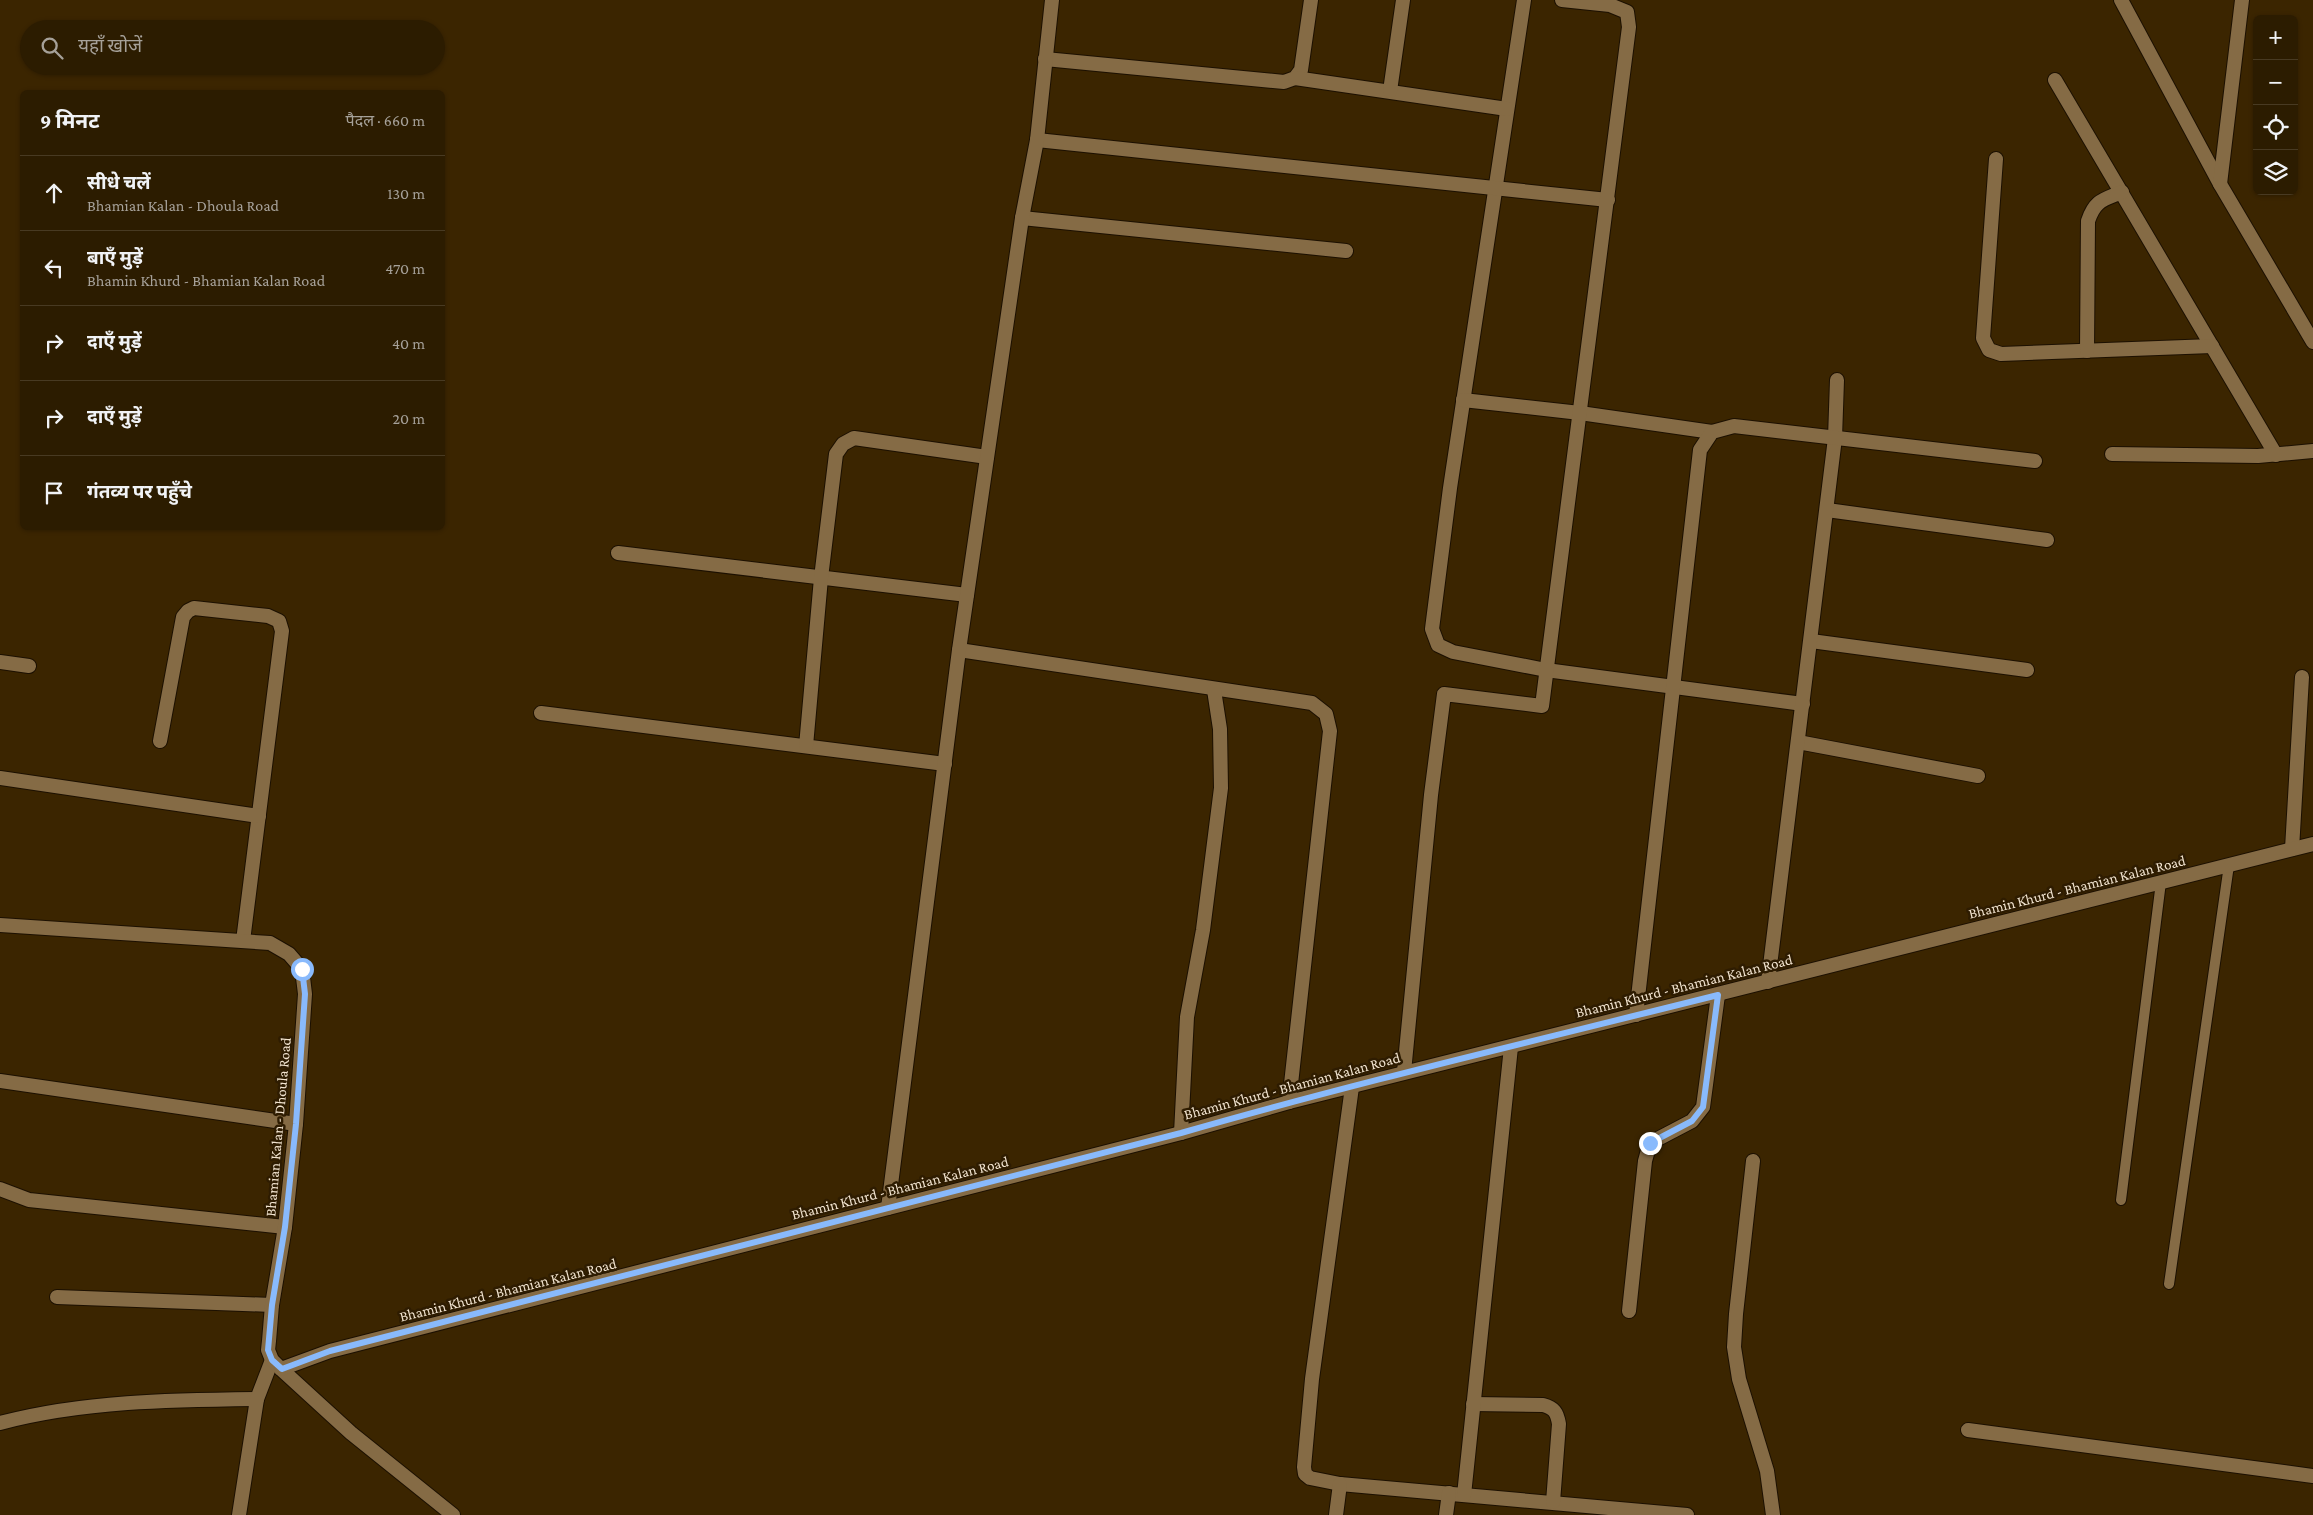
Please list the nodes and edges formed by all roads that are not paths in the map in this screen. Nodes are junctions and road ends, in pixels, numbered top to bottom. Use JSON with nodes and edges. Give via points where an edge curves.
{"nodes":[{"id":1,"x":1052,"y":0,"type":"edge"},
{"id":2,"x":1311,"y":0,"type":"edge"},
{"id":3,"x":1403,"y":0,"type":"edge"},
{"id":4,"x":1524,"y":0,"type":"edge"},
{"id":5,"x":1562,"y":0,"type":"edge"},
{"id":6,"x":2121,"y":0,"type":"edge"},
{"id":7,"x":2242,"y":0,"type":"edge"},
{"id":8,"x":1046,"y":58,"type":"junction"},
{"id":9,"x":1295,"y":78,"type":"junction"},
{"id":10,"x":2056,"y":80,"type":"dead end"},
{"id":11,"x":1390,"y":91,"type":"junction"},
{"id":12,"x":1507,"y":109,"type":"junction"},
{"id":13,"x":1037,"y":140,"type":"junction"},
{"id":14,"x":1996,"y":159,"type":"dead end"},
{"id":15,"x":2220,"y":184,"type":"junction"},
{"id":16,"x":1495,"y":187,"type":"junction"},
{"id":17,"x":2122,"y":192,"type":"junction"},
{"id":18,"x":1608,"y":200,"type":"junction"},
{"id":19,"x":1022,"y":218,"type":"junction"},
{"id":20,"x":1346,"y":251,"type":"dead end"},
{"id":21,"x":2313,"y":342,"type":"edge"},
{"id":22,"x":2212,"y":346,"type":"junction"},
{"id":23,"x":2087,"y":351,"type":"junction"},
{"id":24,"x":1837,"y":380,"type":"dead end"},
{"id":25,"x":1463,"y":400,"type":"junction"},
{"id":26,"x":1580,"y":412,"type":"junction"},
{"id":27,"x":1712,"y":432,"type":"junction"},
{"id":28,"x":1836,"y":438,"type":"junction"},
{"id":29,"x":2313,"y":450,"type":"edge"},
{"id":30,"x":2112,"y":454,"type":"dead end"},
{"id":31,"x":2276,"y":455,"type":"junction"},
{"id":32,"x":987,"y":456,"type":"junction"},
{"id":33,"x":2035,"y":461,"type":"dead end"},
{"id":34,"x":1827,"y":510,"type":"junction"},
{"id":35,"x":2047,"y":540,"type":"dead end"},
{"id":36,"x":618,"y":553,"type":"dead end"},
{"id":37,"x":821,"y":578,"type":"junction"},
{"id":38,"x":967,"y":595,"type":"junction"},
{"id":39,"x":1811,"y":641,"type":"junction"},
{"id":40,"x":959,"y":650,"type":"junction"},
{"id":41,"x":0,"y":662,"type":"edge"},
{"id":42,"x":28,"y":666,"type":"dead end"},
{"id":43,"x":1546,"y":670,"type":"junction"},
{"id":44,"x":2028,"y":670,"type":"dead end"},
{"id":45,"x":2302,"y":677,"type":"dead end"},
{"id":46,"x":1672,"y":687,"type":"junction"},
{"id":47,"x":1214,"y":690,"type":"junction"},
{"id":48,"x":1803,"y":704,"type":"junction"},
{"id":49,"x":542,"y":713,"type":"dead end"},
{"id":50,"x":160,"y":742,"type":"dead end"},
{"id":51,"x":1798,"y":742,"type":"junction"},
{"id":52,"x":806,"y":746,"type":"junction"},
{"id":53,"x":945,"y":764,"type":"junction"},
{"id":54,"x":1978,"y":776,"type":"dead end"},
{"id":55,"x":0,"y":778,"type":"edge"},
{"id":56,"x":259,"y":816,"type":"junction"},
{"id":57,"x":2313,"y":844,"type":"edge"},
{"id":58,"x":2292,"y":849,"type":"junction"},
{"id":59,"x":2228,"y":865,"type":"junction"},
{"id":60,"x":2161,"y":882,"type":"junction"},
{"id":61,"x":0,"y":925,"type":"edge"},
{"id":62,"x":243,"y":942,"type":"junction"},
{"id":63,"x":1768,"y":982,"type":"junction"},
{"id":64,"x":1718,"y":995,"type":"junction"},
{"id":65,"x":1636,"y":1015,"type":"junction"},
{"id":66,"x":1511,"y":1047,"type":"junction"},
{"id":67,"x":1404,"y":1072,"type":"junction"},
{"id":68,"x":0,"y":1081,"type":"edge"},
{"id":69,"x":1352,"y":1087,"type":"junction"},
{"id":70,"x":1289,"y":1102,"type":"junction"},
{"id":71,"x":296,"y":1124,"type":"junction"},
{"id":72,"x":1181,"y":1133,"type":"junction"},
{"id":73,"x":1753,"y":1161,"type":"dead end"},
{"id":74,"x":0,"y":1189,"type":"edge"},
{"id":75,"x":2121,"y":1200,"type":"dead end"},
{"id":76,"x":888,"y":1208,"type":"junction"},
{"id":77,"x":285,"y":1227,"type":"junction"},
{"id":78,"x":2169,"y":1284,"type":"dead end"},
{"id":79,"x":58,"y":1297,"type":"dead end"},
{"id":80,"x":272,"y":1305,"type":"junction"},
{"id":81,"x":1629,"y":1311,"type":"dead end"},
{"id":82,"x":277,"y":1364,"type":"junction"},
{"id":83,"x":257,"y":1399,"type":"junction"},
{"id":84,"x":1473,"y":1404,"type":"junction"},
{"id":85,"x":0,"y":1424,"type":"edge"},
{"id":86,"x":1968,"y":1430,"type":"dead end"},
{"id":87,"x":2313,"y":1476,"type":"edge"},
{"id":88,"x":1340,"y":1484,"type":"junction"},
{"id":89,"x":1449,"y":1493,"type":"junction"},
{"id":90,"x":1464,"y":1494,"type":"junction"},
{"id":91,"x":1553,"y":1502,"type":"junction"},
{"id":92,"x":1656,"y":1513,"type":"edge"},
{"id":93,"x":239,"y":1515,"type":"edge"},
{"id":94,"x":453,"y":1515,"type":"edge"},
{"id":95,"x":1336,"y":1515,"type":"edge"},
{"id":96,"x":1446,"y":1515,"type":"edge"},
{"id":97,"x":1687,"y":1515,"type":"edge"},
{"id":98,"x":1773,"y":1515,"type":"edge"}],
"edges":[{"from":1,"to":8,"type":"street"},
{"from":2,"to":9,"type":"street","via":[[1301,70]]},
{"from":3,"to":11,"type":"street"},
{"from":4,"to":12,"type":"street"},
{"from":5,"to":18,"type":"street","via":[[1610,5],[1626,12],[1630,27]]},
{"from":6,"to":15,"type":"street"},
{"from":7,"to":15,"type":"street"},
{"from":8,"to":9,"type":"street","via":[[1284,82]]},
{"from":8,"to":13,"type":"street"},
{"from":9,"to":11,"type":"street"},
{"from":10,"to":17,"type":"street"},
{"from":11,"to":12,"type":"street"},
{"from":12,"to":16,"type":"street"},
{"from":13,"to":16,"type":"street"},
{"from":13,"to":19,"type":"street"},
{"from":14,"to":23,"type":"street","via":[[1983,338],[1989,350],[2001,354]]},
{"from":15,"to":21,"type":"street"},
{"from":16,"to":18,"type":"street"},
{"from":16,"to":25,"type":"street"},
{"from":17,"to":22,"type":"street"},
{"from":17,"to":23,"type":"street","via":[[2098,202],[2088,221]]},
{"from":18,"to":26,"type":"street"},
{"from":19,"to":20,"type":"street"},
{"from":19,"to":32,"type":"street"},
{"from":22,"to":23,"type":"street"},
{"from":22,"to":31,"type":"street"},
{"from":24,"to":28,"type":"street"},
{"from":25,"to":26,"type":"street"},
{"from":25,"to":43,"type":"street","via":[[1432,629],[1438,645],[1453,652]]},
{"from":26,"to":27,"type":"street"},
{"from":26,"to":43,"type":"street"},
{"from":27,"to":28,"type":"street","via":[[1734,426]]},
{"from":27,"to":46,"type":"street","via":[[1700,450]]},
{"from":28,"to":33,"type":"street"},
{"from":28,"to":34,"type":"street"},
{"from":29,"to":31,"type":"street"},
{"from":30,"to":31,"type":"street"},
{"from":32,"to":37,"type":"street","via":[[854,438],[843,444],[836,454]]},
{"from":32,"to":38,"type":"street"},
{"from":34,"to":35,"type":"street"},
{"from":34,"to":39,"type":"street"},
{"from":36,"to":37,"type":"street"},
{"from":37,"to":38,"type":"street"},
{"from":37,"to":52,"type":"street"},
{"from":38,"to":40,"type":"street"},
{"from":39,"to":44,"type":"street"},
{"from":39,"to":48,"type":"street"},
{"from":40,"to":47,"type":"street"},
{"from":40,"to":53,"type":"street"},
{"from":41,"to":42,"type":"street"},
{"from":43,"to":46,"type":"street"},
{"from":43,"to":67,"type":"street","via":[[1542,706],[1444,694],[1430,795]]},
{"from":45,"to":58,"type":"street"},
{"from":46,"to":48,"type":"street"},
{"from":46,"to":65,"type":"street"},
{"from":47,"to":70,"type":"street","via":[[1312,703],[1326,714],[1330,731]]},
{"from":47,"to":72,"type":"street","via":[[1220,729],[1222,788],[1187,1018]]},
{"from":48,"to":51,"type":"street"},
{"from":49,"to":52,"type":"street"},
{"from":50,"to":56,"type":"street","via":[[183,617],[188,611],[194,608],[268,616],[279,621],[282,631]]},
{"from":51,"to":54,"type":"street"},
{"from":51,"to":63,"type":"street"},
{"from":52,"to":53,"type":"street"},
{"from":53,"to":76,"type":"street"},
{"from":55,"to":56,"type":"street"},
{"from":56,"to":62,"type":"street"},
{"from":57,"to":58,"type":"street","name":"Bhamin Khurd - Bhamian Kalan Road"},
{"from":58,"to":59,"type":"street","name":"Bhamin Khurd - Bhamian Kalan Road"},
{"from":59,"to":60,"type":"street","name":"Bhamin Khurd - Bhamian Kalan Road"},
{"from":59,"to":78,"type":"lane"},
{"from":60,"to":63,"type":"street","name":"Bhamin Khurd - Bhamian Kalan Road"},
{"from":60,"to":75,"type":"lane"},
{"from":61,"to":62,"type":"street","name":"Bhamian Kalan - Dhoula Road"},
{"from":62,"to":71,"type":"street","name":"Bhamian Kalan - Dhoula Road","via":[[270,943],[289,954],[302,969],[305,994]]},
{"from":63,"to":64,"type":"street","name":"Bhamin Khurd - Bhamian Kalan Road"},
{"from":64,"to":65,"type":"street","name":"Bhamin Khurd - Bhamian Kalan Road"},
{"from":64,"to":81,"type":"street","via":[[1703,1107],[1692,1121],[1650,1143],[1645,1161]]},
{"from":65,"to":66,"type":"street","name":"Bhamin Khurd - Bhamian Kalan Road"},
{"from":66,"to":67,"type":"street","name":"Bhamin Khurd - Bhamian Kalan Road"},
{"from":66,"to":84,"type":"street"},
{"from":67,"to":69,"type":"street","name":"Bhamin Khurd - Bhamian Kalan Road"},
{"from":68,"to":71,"type":"street"},
{"from":69,"to":70,"type":"street","name":"Bhamin Khurd - Bhamian Kalan Road"},
{"from":69,"to":88,"type":"street","via":[[1312,1379],[1304,1468],[1310,1478]]},
{"from":70,"to":72,"type":"street","name":"Bhamin Khurd - Bhamian Kalan Road"},
{"from":71,"to":77,"type":"street","name":"Bhamian Kalan - Dhoula Road"},
{"from":72,"to":76,"type":"street","name":"Bhamin Khurd - Bhamian Kalan Road"},
{"from":73,"to":98,"type":"street","via":[[1734,1347],[1739,1379],[1767,1471]]},
{"from":74,"to":77,"type":"street","via":[[29,1200]]},
{"from":76,"to":82,"type":"street","name":"Bhamin Khurd - Bhamian Kalan Road"},
{"from":77,"to":80,"type":"street","name":"Bhamian Kalan - Dhoula Road"},
{"from":79,"to":80,"type":"street"},
{"from":80,"to":82,"type":"street","name":"Bhamian Kalan - Dhoula Road","via":[[268,1350]]},
{"from":82,"to":83,"type":"street"},
{"from":82,"to":94,"type":"street","via":[[351,1433]]},
{"from":83,"to":85,"type":"street","via":[[88,1406]]},
{"from":83,"to":93,"type":"street"},
{"from":84,"to":90,"type":"street"},
{"from":84,"to":91,"type":"street","via":[[1543,1405],[1552,1407],[1557,1413]]},
{"from":86,"to":87,"type":"street"},
{"from":88,"to":89,"type":"street"},
{"from":88,"to":95,"type":"street"},
{"from":89,"to":90,"type":"street"},
{"from":89,"to":96,"type":"street"},
{"from":90,"to":91,"type":"street"},
{"from":91,"to":92,"type":"street"},
{"from":92,"to":97,"type":"street"}]}
